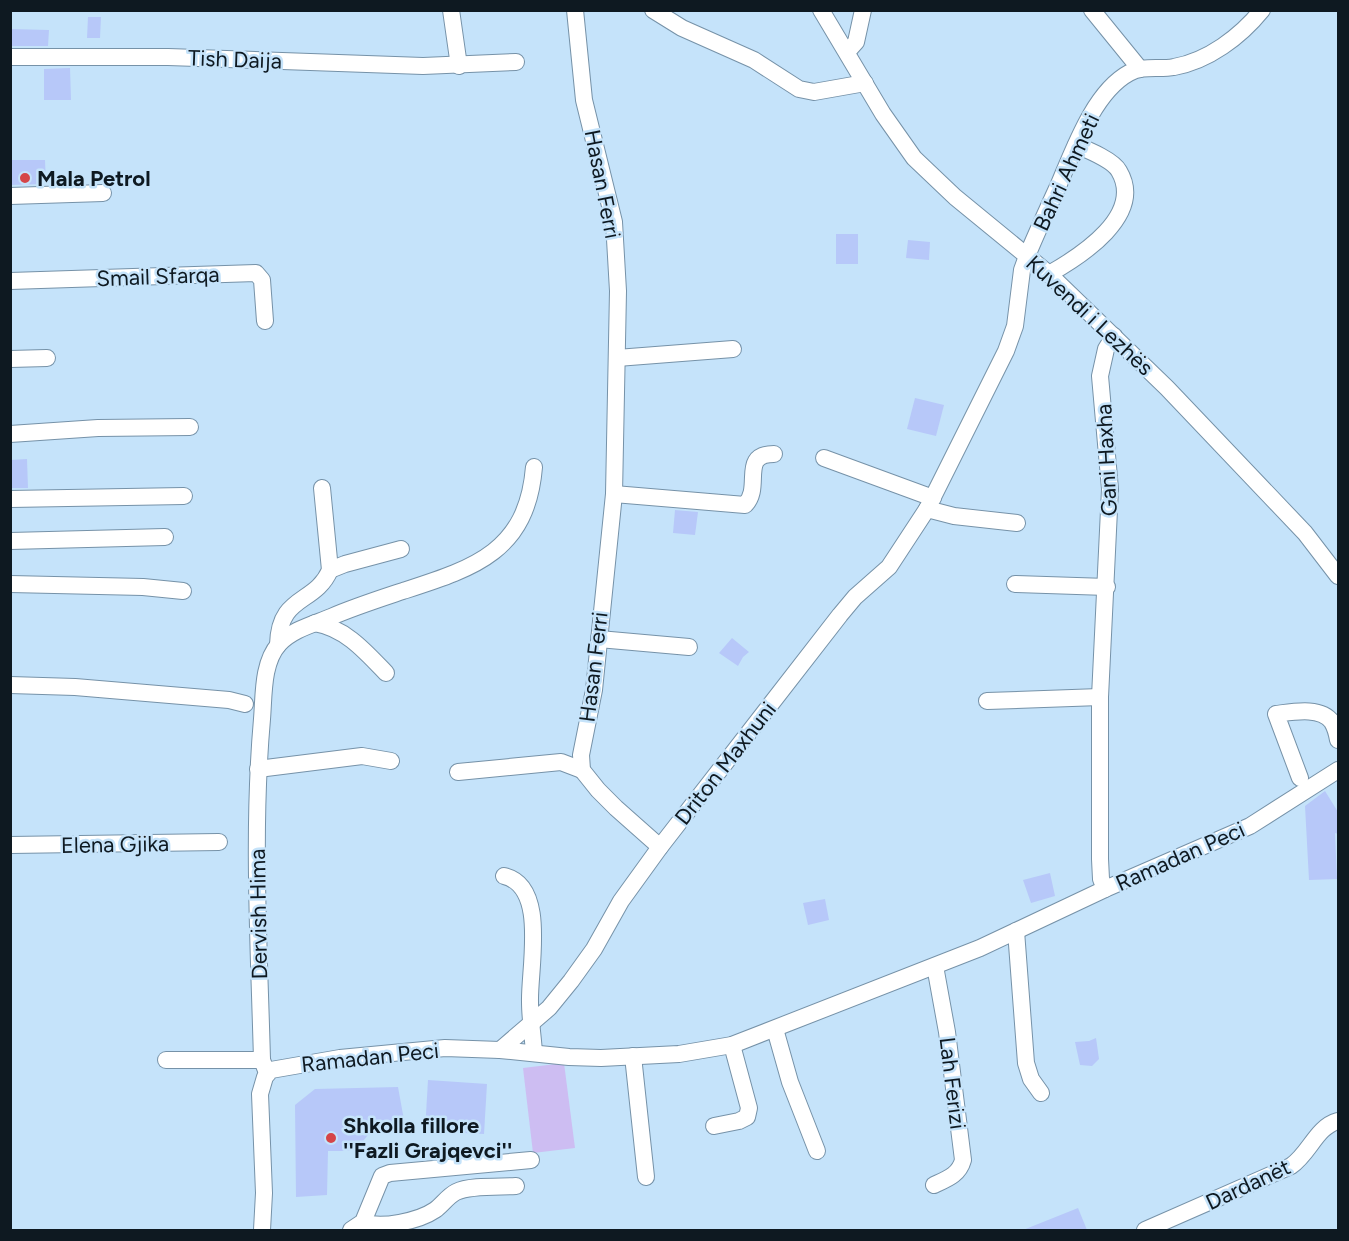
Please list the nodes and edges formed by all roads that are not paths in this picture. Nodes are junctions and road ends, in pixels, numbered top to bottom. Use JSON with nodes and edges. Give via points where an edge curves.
{"nodes":[{"id":1,"x":451,"y":10,"type":"edge"},
{"id":2,"x":575,"y":10,"type":"edge"},
{"id":3,"x":653,"y":10,"type":"edge"},
{"id":4,"x":821,"y":10,"type":"edge"},
{"id":5,"x":863,"y":10,"type":"edge"},
{"id":6,"x":1092,"y":10,"type":"edge"},
{"id":7,"x":1262,"y":10,"type":"edge"},
{"id":8,"x":847,"y":52,"type":"junction"},
{"id":9,"x":10,"y":57,"type":"edge"},
{"id":10,"x":516,"y":62,"type":"dead end"},
{"id":11,"x":459,"y":66,"type":"junction"},
{"id":12,"x":1140,"y":69,"type":"junction"},
{"id":13,"x":865,"y":83,"type":"junction"},
{"id":14,"x":1076,"y":145,"type":"junction"},
{"id":15,"x":104,"y":193,"type":"dead end"},
{"id":16,"x":10,"y":196,"type":"edge"},
{"id":17,"x":1027,"y":256,"type":"junction"},
{"id":18,"x":1049,"y":274,"type":"junction"},
{"id":19,"x":10,"y":281,"type":"edge"},
{"id":20,"x":265,"y":321,"type":"dead end"},
{"id":21,"x":1114,"y":336,"type":"junction"},
{"id":22,"x":733,"y":349,"type":"dead end"},
{"id":23,"x":46,"y":357,"type":"dead end"},
{"id":24,"x":617,"y":358,"type":"junction"},
{"id":25,"x":10,"y":359,"type":"edge"},
{"id":26,"x":190,"y":427,"type":"dead end"},
{"id":27,"x":10,"y":434,"type":"edge"},
{"id":28,"x":774,"y":454,"type":"dead end"},
{"id":29,"x":824,"y":458,"type":"dead end"},
{"id":30,"x":534,"y":467,"type":"dead end"},
{"id":31,"x":322,"y":488,"type":"dead end"},
{"id":32,"x":614,"y":494,"type":"junction"},
{"id":33,"x":184,"y":496,"type":"dead end"},
{"id":34,"x":10,"y":499,"type":"edge"},
{"id":35,"x":930,"y":504,"type":"junction"},
{"id":36,"x":1017,"y":523,"type":"dead end"},
{"id":37,"x":165,"y":537,"type":"dead end"},
{"id":38,"x":10,"y":541,"type":"edge"},
{"id":39,"x":401,"y":549,"type":"dead end"},
{"id":40,"x":330,"y":570,"type":"junction"},
{"id":41,"x":1338,"y":576,"type":"edge"},
{"id":42,"x":10,"y":584,"type":"edge"},
{"id":43,"x":1015,"y":584,"type":"dead end"},
{"id":44,"x":1107,"y":587,"type":"junction"},
{"id":45,"x":183,"y":591,"type":"dead end"},
{"id":46,"x":315,"y":623,"type":"junction"},
{"id":47,"x":599,"y":639,"type":"junction"},
{"id":48,"x":278,"y":645,"type":"junction"},
{"id":49,"x":689,"y":647,"type":"dead end"},
{"id":50,"x":386,"y":673,"type":"dead end"},
{"id":51,"x":10,"y":685,"type":"edge"},
{"id":52,"x":227,"y":690,"type":"dead end"},
{"id":53,"x":127,"y":692,"type":"junction"},
{"id":54,"x":1100,"y":697,"type":"junction"},
{"id":55,"x":987,"y":701,"type":"dead end"},
{"id":56,"x":245,"y":704,"type":"dead end"},
{"id":57,"x":1338,"y":740,"type":"edge"},
{"id":58,"x":391,"y":761,"type":"dead end"},
{"id":59,"x":258,"y":769,"type":"junction"},
{"id":60,"x":582,"y":770,"type":"junction"},
{"id":61,"x":1338,"y":770,"type":"edge"},
{"id":62,"x":458,"y":772,"type":"dead end"},
{"id":63,"x":1300,"y":778,"type":"dead end"},
{"id":64,"x":219,"y":842,"type":"dead end"},
{"id":65,"x":10,"y":845,"type":"edge"},
{"id":66,"x":660,"y":847,"type":"junction"},
{"id":67,"x":504,"y":876,"type":"dead end"},
{"id":68,"x":1105,"y":889,"type":"junction"},
{"id":69,"x":1016,"y":931,"type":"junction"},
{"id":70,"x":935,"y":966,"type":"junction"},
{"id":71,"x":532,"y":1025,"type":"junction"},
{"id":72,"x":775,"y":1029,"type":"junction"},
{"id":73,"x":732,"y":1045,"type":"junction"},
{"id":74,"x":500,"y":1050,"type":"junction"},
{"id":75,"x":534,"y":1053,"type":"junction"},
{"id":76,"x":633,"y":1056,"type":"junction"},
{"id":77,"x":166,"y":1060,"type":"dead end"},
{"id":78,"x":264,"y":1067,"type":"junction"},
{"id":79,"x":1041,"y":1092,"type":"dead end"},
{"id":80,"x":1338,"y":1121,"type":"edge"},
{"id":81,"x":714,"y":1126,"type":"dead end"},
{"id":82,"x":818,"y":1151,"type":"dead end"},
{"id":83,"x":531,"y":1160,"type":"dead end"},
{"id":84,"x":646,"y":1177,"type":"dead end"},
{"id":85,"x":934,"y":1185,"type":"dead end"},
{"id":86,"x":516,"y":1186,"type":"dead end"},
{"id":87,"x":357,"y":1226,"type":"edge"},
{"id":88,"x":262,"y":1230,"type":"edge"},
{"id":89,"x":1145,"y":1230,"type":"edge"}],
"edges":[{"from":1,"to":11,"type":"street"},
{"from":2,"to":24,"type":"street","name":"Hasan Ferri","via":[[584,100],[614,222]]},
{"from":3,"to":13,"type":"street","via":[[682,28],[754,60],[799,89],[814,92]]},
{"from":4,"to":8,"type":"street","name":"Kuvendi i Lezhës"},
{"from":5,"to":8,"type":"street","via":[[856,42]]},
{"from":6,"to":12,"type":"street"},
{"from":7,"to":12,"type":"street","via":[[1234,39],[1206,55],[1173,67]]},
{"from":8,"to":13,"type":"street","name":"Kuvendi i Lezhës"},
{"from":9,"to":11,"type":"street","name":"Tish Daija","via":[[168,57]]},
{"from":10,"to":11,"type":"street","name":"Tish Daija"},
{"from":12,"to":14,"type":"street","name":"Bahri Ahmeti","via":[[1129,73],[1107,94],[1090,115]]},
{"from":13,"to":17,"type":"street","name":"Kuvendi i Lezhës","via":[[914,158]]},
{"from":14,"to":17,"type":"street","name":"Bahri Ahmeti"},
{"from":14,"to":18,"type":"street","via":[[1119,170],[1126,191],[1120,214],[1105,233]]},
{"from":15,"to":16,"type":"street"},
{"from":17,"to":18,"type":"street","name":"Kuvendi i Lezhës"},
{"from":17,"to":35,"type":"street","name":"Driton Maxhuni","via":[[1015,326],[1006,351]]},
{"from":18,"to":21,"type":"street","name":"Kuvendi i Lezhës"},
{"from":19,"to":20,"type":"street","name":"Smail Sfarqa","via":[[256,273],[262,280]]},
{"from":21,"to":41,"type":"street","name":"Kuvendi i Lezhës","via":[[1222,444],[1305,533]]},
{"from":21,"to":44,"type":"street","name":"Gani Haxha","via":[[1106,349],[1100,376],[1110,489]]},
{"from":22,"to":24,"type":"street"},
{"from":23,"to":25,"type":"street"},
{"from":24,"to":32,"type":"street","name":"Hasan Ferri"},
{"from":26,"to":27,"type":"street"},
{"from":28,"to":32,"type":"street","via":[[757,458],[751,499],[745,505]]},
{"from":29,"to":35,"type":"street"},
{"from":30,"to":46,"type":"street","via":[[521,519],[495,551],[442,579]]},
{"from":31,"to":40,"type":"street"},
{"from":32,"to":47,"type":"street","name":"Hasan Ferri"},
{"from":33,"to":34,"type":"street"},
{"from":35,"to":36,"type":"street","via":[[954,516]]},
{"from":35,"to":66,"type":"street","name":"Driton Maxhuni","via":[[889,567],[840,615]]},
{"from":37,"to":38,"type":"street"},
{"from":39,"to":40,"type":"street"},
{"from":40,"to":48,"type":"street","name":"Dervish Hima","via":[[323,584],[287,611]]},
{"from":42,"to":45,"type":"street"},
{"from":43,"to":44,"type":"street"},
{"from":44,"to":54,"type":"street","name":"Gani Haxha"},
{"from":46,"to":48,"type":"street"},
{"from":46,"to":50,"type":"street","via":[[339,630]]},
{"from":47,"to":49,"type":"street"},
{"from":47,"to":60,"type":"street","name":"Hasan Ferri"},
{"from":48,"to":59,"type":"street","name":"Dervish Hima","via":[[266,679]]},
{"from":51,"to":53,"type":"street"},
{"from":52,"to":53,"type":"street","via":[[134,686]]},
{"from":53,"to":56,"type":"street"},
{"from":54,"to":55,"type":"street"},
{"from":54,"to":68,"type":"street","name":"Gani Haxha","via":[[1100,859]]},
{"from":57,"to":63,"type":"street","via":[[1330,720],[1321,714],[1276,714]]},
{"from":58,"to":59,"type":"street","via":[[363,756]]},
{"from":59,"to":78,"type":"street","name":"Dervish Hima"},
{"from":60,"to":62,"type":"street","via":[[561,762]]},
{"from":60,"to":66,"type":"street","via":[[616,808]]},
{"from":61,"to":68,"type":"street","name":"Ramadan Peci","via":[[1250,826]]},
{"from":64,"to":65,"type":"street","name":"Elena Gjika"},
{"from":66,"to":71,"type":"street","name":"Driton Maxhuni","via":[[571,981]]},
{"from":67,"to":71,"type":"street","via":[[523,886],[530,904]]},
{"from":68,"to":69,"type":"street","name":"Ramadan Peci"},
{"from":69,"to":70,"type":"street","name":"Ramadan Peci"},
{"from":69,"to":79,"type":"street","via":[[1026,1063]]},
{"from":70,"to":72,"type":"street","name":"Ramadan Peci"},
{"from":70,"to":85,"type":"street","name":"Lah Ferizi","via":[[963,1160],[953,1176]]},
{"from":71,"to":74,"type":"street","name":"Driton Maxhuni"},
{"from":71,"to":75,"type":"street"},
{"from":72,"to":73,"type":"street","name":"Ramadan Peci"},
{"from":72,"to":82,"type":"street","via":[[790,1082]]},
{"from":73,"to":76,"type":"street","name":"Ramadan Peci","via":[[679,1054]]},
{"from":73,"to":81,"type":"street","via":[[749,1108],[747,1117]]},
{"from":74,"to":75,"type":"street","name":"Ramadan Peci"},
{"from":74,"to":78,"type":"street","name":"Ramadan Peci","via":[[387,1052]]},
{"from":75,"to":76,"type":"street","name":"Ramadan Peci"},
{"from":76,"to":84,"type":"street"},
{"from":77,"to":78,"type":"street"},
{"from":78,"to":88,"type":"street","via":[[260,1094]]},
{"from":80,"to":89,"type":"street","name":"Dardanët","via":[[1324,1128],[1302,1159],[1291,1166]]},
{"from":83,"to":87,"type":"street","via":[[382,1176]]},
{"from":86,"to":87,"type":"street","via":[[456,1192],[435,1210],[406,1222]]}]}
